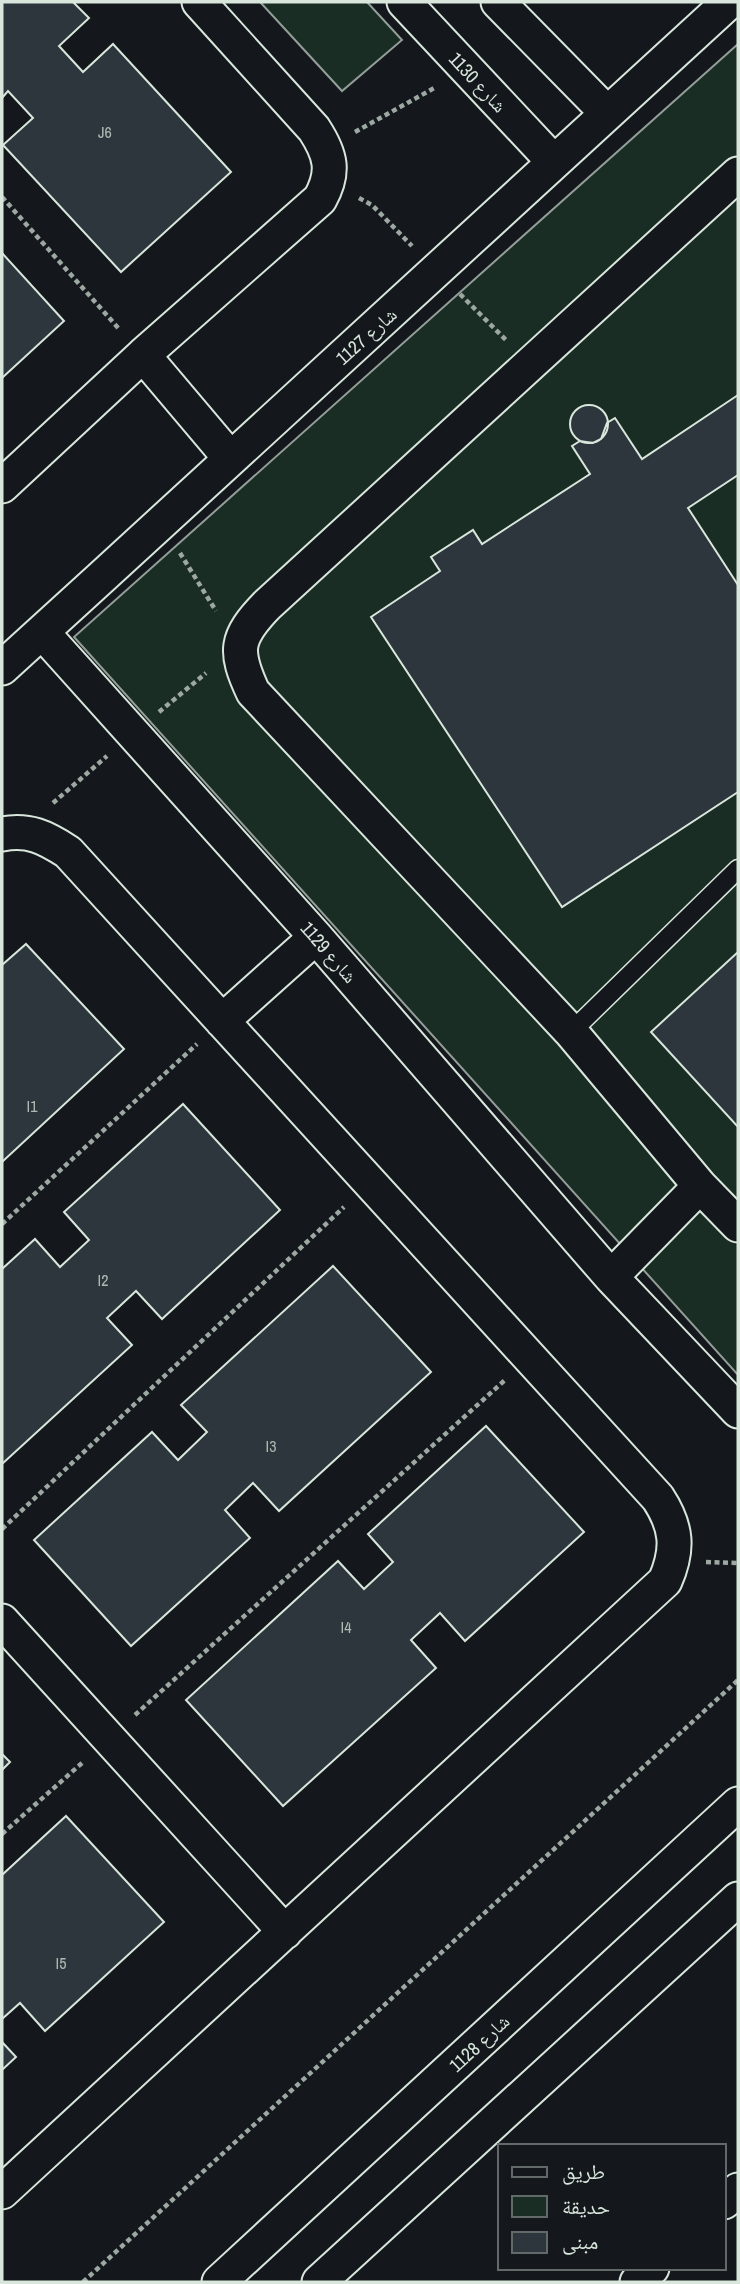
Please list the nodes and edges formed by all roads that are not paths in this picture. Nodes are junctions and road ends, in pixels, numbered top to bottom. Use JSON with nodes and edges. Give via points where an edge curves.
{"nodes":[{"id":1,"x":199,"y":2,"type":"edge"},
{"id":2,"x":404,"y":2,"type":"edge"},
{"id":3,"x":498,"y":2,"type":"edge"},
{"id":4,"x":729,"y":2,"type":"edge"},
{"id":5,"x":606,"y":112,"type":"junction"},
{"id":6,"x":553,"y":161,"type":"junction"},
{"id":7,"x":738,"y":174,"type":"edge"},
{"id":8,"x":143,"y":355,"type":"junction"},
{"id":9,"x":230,"y":458,"type":"junction"},
{"id":10,"x":2,"y":486,"type":"edge"},
{"id":11,"x":41,"y":632,"type":"junction"},
{"id":12,"x":2,"y":668,"type":"edge"},
{"id":13,"x":2,"y":834,"type":"edge"},
{"id":14,"x":738,"y":869,"type":"edge"},
{"id":15,"x":316,"y":937,"type":"junction"},
{"id":16,"x":222,"y":1021,"type":"junction"},
{"id":17,"x":571,"y":1032,"type":"junction"},
{"id":18,"x":700,"y":1186,"type":"junction"},
{"id":19,"x":738,"y":1225,"type":"edge"},
{"id":20,"x":611,"y":1277,"type":"junction"},
{"id":21,"x":738,"y":1412,"type":"edge"},
{"id":22,"x":2,"y":1621,"type":"edge"},
{"id":23,"x":738,"y":1804,"type":"edge"},
{"id":24,"x":738,"y":1899,"type":"edge"},
{"id":25,"x":285,"y":1932,"type":"junction"},
{"id":26,"x":2,"y":2192,"type":"edge"},
{"id":27,"x":650,"y":2270,"type":"edge"},
{"id":28,"x":219,"y":2282,"type":"edge"},
{"id":29,"x":319,"y":2282,"type":"edge"},
{"id":30,"x":637,"y":2282,"type":"edge"}],
"edges":[{"from":1,"to":8,"type":"street","via":[[314,129],[326,147],[329,182],[320,199]]},
{"from":2,"to":6,"type":"street","name":"شارع 1130"},
{"from":3,"to":5,"type":"street"},
{"from":4,"to":5,"type":"street","name":"شارع 1127"},
{"from":5,"to":6,"type":"street","name":"شارع 1127"},
{"from":6,"to":9,"type":"street","name":"شارع 1127","via":[[438,272]]},
{"from":7,"to":17,"type":"street","via":[[267,605],[249,624],[238,647],[253,692]]},
{"from":8,"to":9,"type":"street"},
{"from":8,"to":10,"type":"street"},
{"from":9,"to":11,"type":"street","name":"شارع 1127"},
{"from":11,"to":12,"type":"street","name":"شارع 1127"},
{"from":11,"to":15,"type":"street","name":"شارع 1129"},
{"from":13,"to":16,"type":"street","via":[[20,831],[44,836],[68,852]]},
{"from":14,"to":17,"type":"lane"},
{"from":15,"to":16,"type":"street"},
{"from":15,"to":20,"type":"street","name":"شارع 1129"},
{"from":16,"to":25,"type":"street","via":[[658,1498],[676,1538],[674,1561],[665,1581]]},
{"from":17,"to":18,"type":"street"},
{"from":18,"to":19,"type":"street"},
{"from":18,"to":20,"type":"street"},
{"from":20,"to":21,"type":"street","name":"شارع 1129"},
{"from":22,"to":25,"type":"street"},
{"from":23,"to":28,"type":"street","name":"شارع 1128"},
{"from":24,"to":29,"type":"street"},
{"from":25,"to":26,"type":"street"},
{"from":27,"to":30,"type":"street"}]}
